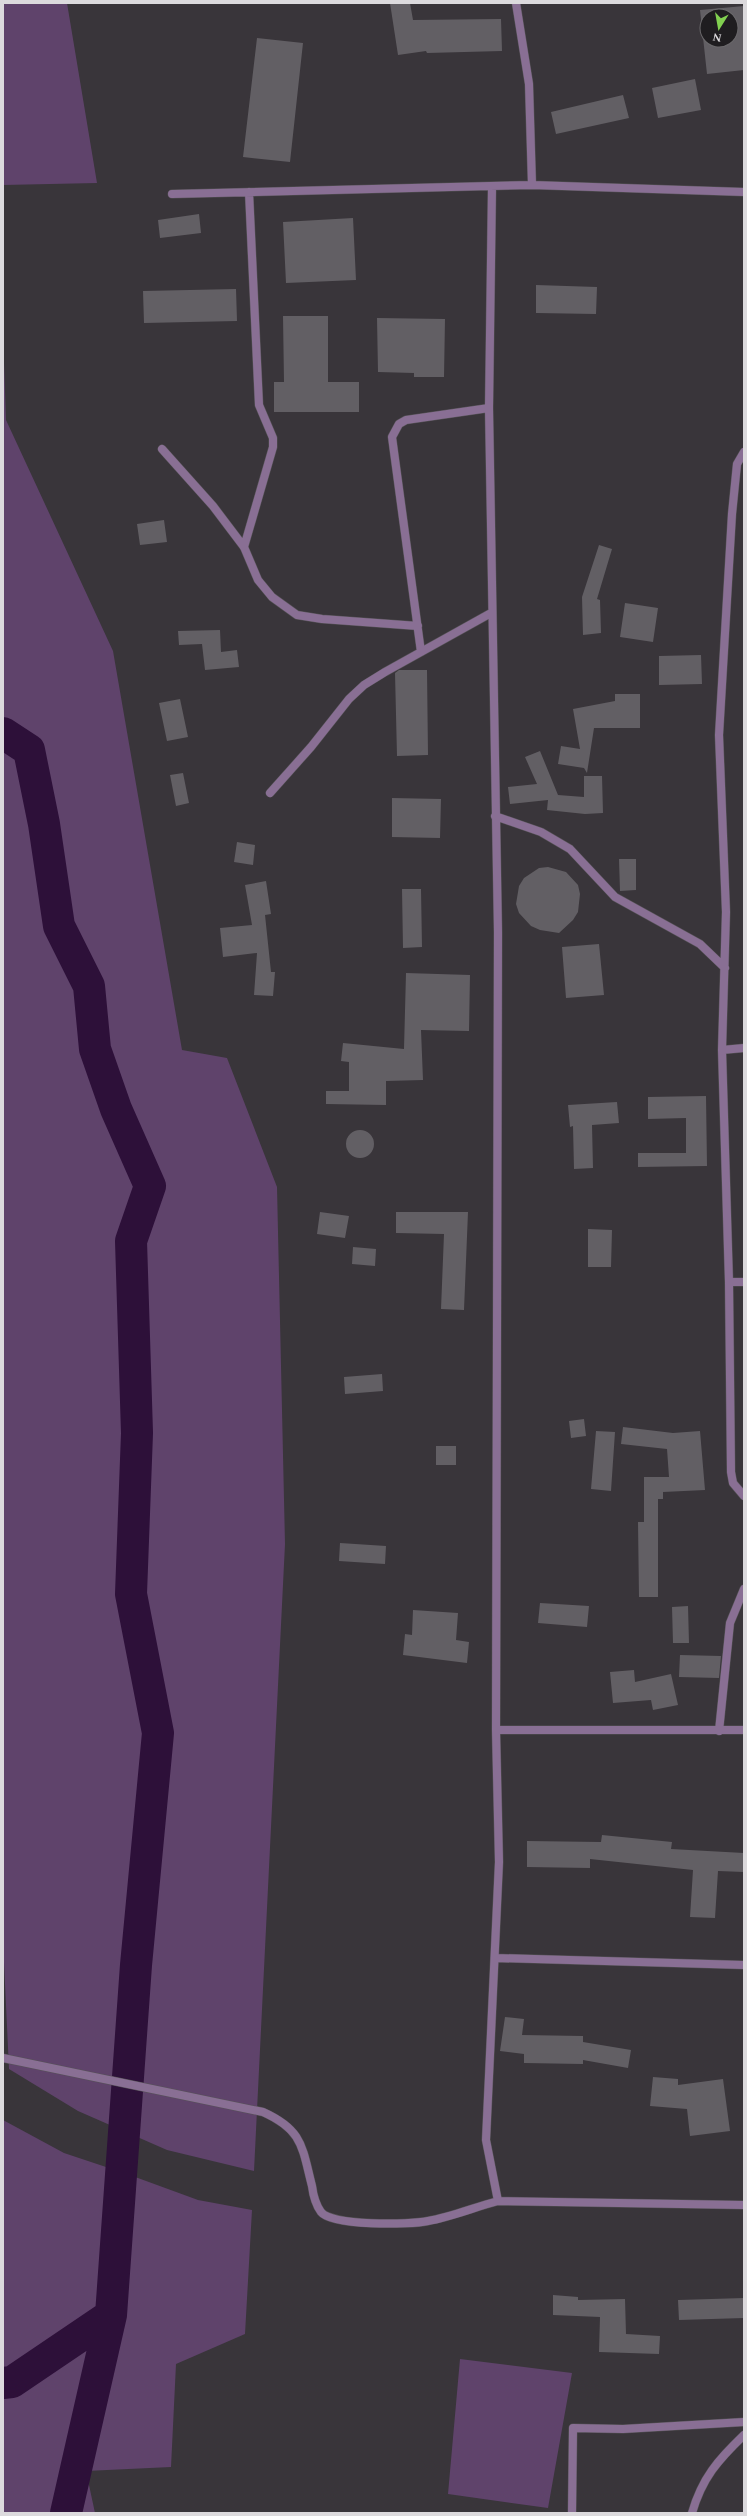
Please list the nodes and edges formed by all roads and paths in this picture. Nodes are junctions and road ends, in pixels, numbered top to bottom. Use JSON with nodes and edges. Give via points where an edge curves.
{"nodes":[{"id":1,"x":516,"y":3,"type":"edge"},
{"id":2,"x":532,"y":185,"type":"junction"},
{"id":3,"x":492,"y":187,"type":"junction"},
{"id":4,"x":249,"y":192,"type":"junction"},
{"id":5,"x":744,"y":192,"type":"edge"},
{"id":6,"x":172,"y":194,"type":"dead end"},
{"id":7,"x":489,"y":408,"type":"junction"},
{"id":8,"x":162,"y":449,"type":"dead end"},
{"id":9,"x":744,"y":452,"type":"edge"},
{"id":10,"x":244,"y":547,"type":"junction"},
{"id":11,"x":491,"y":613,"type":"junction"},
{"id":12,"x":418,"y":626,"type":"junction"},
{"id":13,"x":421,"y":652,"type":"junction"},
{"id":14,"x":270,"y":793,"type":"dead end"},
{"id":15,"x":495,"y":816,"type":"junction"},
{"id":16,"x":725,"y":968,"type":"junction"},
{"id":17,"x":744,"y":1048,"type":"edge"},
{"id":18,"x":722,"y":1050,"type":"junction"},
{"id":19,"x":729,"y":1282,"type":"junction"},
{"id":20,"x":744,"y":1282,"type":"edge"},
{"id":21,"x":744,"y":1496,"type":"edge"},
{"id":22,"x":744,"y":1589,"type":"edge"},
{"id":23,"x":496,"y":1730,"type":"junction"},
{"id":24,"x":744,"y":1730,"type":"edge"},
{"id":25,"x":719,"y":1731,"type":"junction"},
{"id":26,"x":495,"y":1958,"type":"junction"},
{"id":27,"x":744,"y":1965,"type":"edge"},
{"id":28,"x":3,"y":2058,"type":"edge"},
{"id":29,"x":498,"y":2201,"type":"junction"},
{"id":30,"x":744,"y":2205,"type":"edge"},
{"id":31,"x":744,"y":2422,"type":"edge"},
{"id":32,"x":744,"y":2435,"type":"edge"},
{"id":33,"x":572,"y":2513,"type":"edge"},
{"id":34,"x":692,"y":2513,"type":"edge"}],
"edges":[{"from":1,"to":2,"type":"street","via":[[529,84]]},
{"from":2,"to":3,"type":"street"},
{"from":2,"to":5,"type":"street"},
{"from":3,"to":4,"type":"street"},
{"from":3,"to":7,"type":"street"},
{"from":4,"to":6,"type":"street"},
{"from":4,"to":10,"type":"street","via":[[259,405],[272,433],[274,447]]},
{"from":7,"to":11,"type":"street"},
{"from":7,"to":12,"type":"street","via":[[406,420],[399,424],[392,437],[411,593]]},
{"from":8,"to":10,"type":"street","via":[[213,506]]},
{"from":9,"to":16,"type":"street","via":[[737,464],[732,514],[719,735],[726,912]]},
{"from":10,"to":12,"type":"street","via":[[258,580],[272,596],[297,615]]},
{"from":11,"to":13,"type":"street"},
{"from":11,"to":15,"type":"street"},
{"from":12,"to":13,"type":"street"},
{"from":13,"to":14,"type":"street","via":[[385,672],[349,699]]},
{"from":15,"to":16,"type":"street","via":[[542,832],[570,850],[615,897],[700,944]]},
{"from":15,"to":23,"type":"street","via":[[498,980]]},
{"from":16,"to":18,"type":"street"},
{"from":17,"to":18,"type":"street"},
{"from":18,"to":19,"type":"street"},
{"from":19,"to":20,"type":"street"},
{"from":19,"to":21,"type":"street","via":[[731,1472],[733,1483]]},
{"from":22,"to":25,"type":"street","via":[[730,1623]]},
{"from":23,"to":25,"type":"street"},
{"from":23,"to":26,"type":"street","via":[[499,1862]]},
{"from":24,"to":25,"type":"street"},
{"from":26,"to":27,"type":"street"},
{"from":26,"to":29,"type":"street","via":[[486,2140]]},
{"from":28,"to":29,"type":"street","via":[[263,2112],[281,2120],[301,2142],[313,2194],[321,2212],[328,2218],[348,2223],[426,2222]]},
{"from":29,"to":30,"type":"street"},
{"from":31,"to":33,"type":"street","via":[[623,2429],[573,2428]]},
{"from":32,"to":34,"type":"street","via":[[716,2462],[698,2492]]}]}
